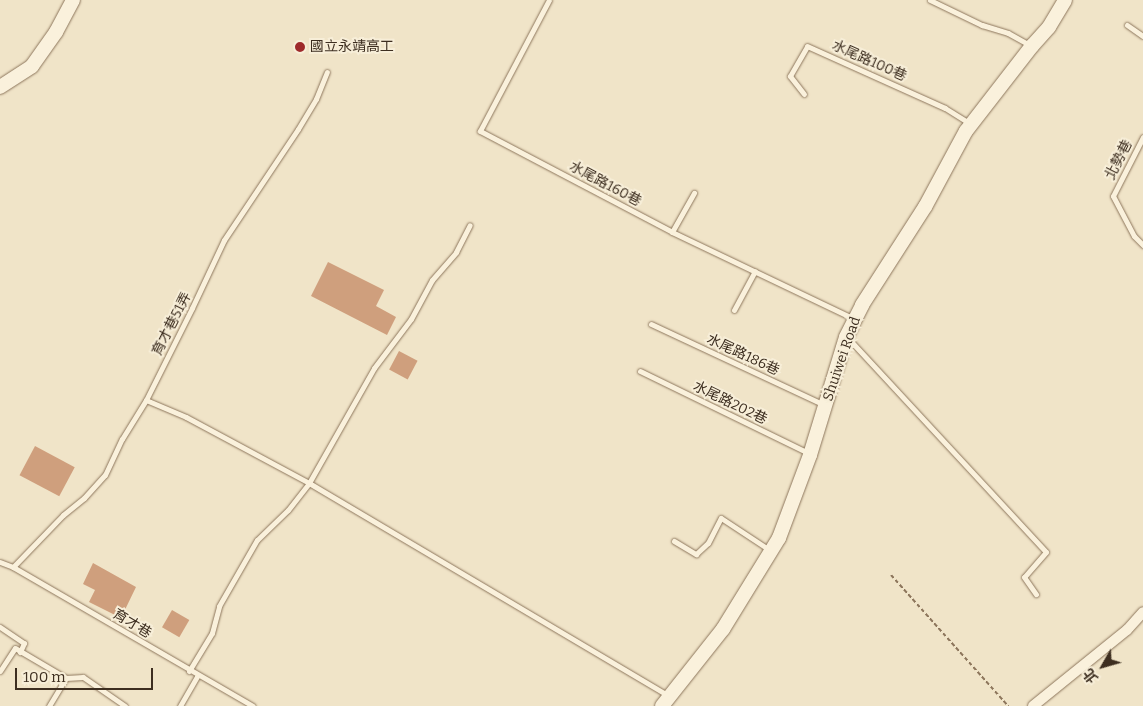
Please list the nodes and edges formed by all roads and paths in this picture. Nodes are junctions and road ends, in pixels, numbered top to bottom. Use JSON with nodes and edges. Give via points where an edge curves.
{"nodes":[{"id":1,"x":73,"y":0,"type":"edge"},
{"id":2,"x":550,"y":0,"type":"edge"},
{"id":3,"x":930,"y":0,"type":"edge"},
{"id":4,"x":1065,"y":0,"type":"edge"},
{"id":5,"x":1127,"y":25,"type":"dead end"},
{"id":6,"x":1143,"y":36,"type":"edge"},
{"id":7,"x":1032,"y":46,"type":"junction"},
{"id":8,"x":327,"y":72,"type":"dead end"},
{"id":9,"x":0,"y":87,"type":"edge"},
{"id":10,"x":804,"y":94,"type":"dead end"},
{"id":11,"x":971,"y":125,"type":"junction"},
{"id":12,"x":1143,"y":137,"type":"edge"},
{"id":13,"x":694,"y":193,"type":"dead end"},
{"id":14,"x":470,"y":225,"type":"dead end"},
{"id":15,"x":672,"y":232,"type":"junction"},
{"id":16,"x":1143,"y":245,"type":"edge"},
{"id":17,"x":755,"y":271,"type":"junction"},
{"id":18,"x":734,"y":310,"type":"dead end"},
{"id":19,"x":854,"y":319,"type":"junction"},
{"id":20,"x":651,"y":324,"type":"dead end"},
{"id":21,"x":846,"y":337,"type":"junction"},
{"id":22,"x":640,"y":371,"type":"dead end"},
{"id":23,"x":146,"y":400,"type":"junction"},
{"id":24,"x":826,"y":405,"type":"junction"},
{"id":25,"x":810,"y":455,"type":"junction"},
{"id":26,"x":309,"y":483,"type":"junction"},
{"id":27,"x":674,"y":540,"type":"dead end"},
{"id":28,"x":771,"y":551,"type":"junction"},
{"id":29,"x":0,"y":562,"type":"edge"},
{"id":30,"x":13,"y":567,"type":"junction"},
{"id":31,"x":891,"y":575,"type":"dead end"},
{"id":32,"x":1036,"y":594,"type":"dead end"},
{"id":33,"x":1143,"y":612,"type":"edge"},
{"id":34,"x":0,"y":627,"type":"edge"},
{"id":35,"x":20,"y":652,"type":"junction"},
{"id":36,"x":0,"y":671,"type":"edge"},
{"id":37,"x":189,"y":671,"type":"junction"},
{"id":38,"x":198,"y":676,"type":"junction"},
{"id":39,"x":66,"y":678,"type":"junction"},
{"id":40,"x":666,"y":701,"type":"edge"},
{"id":41,"x":49,"y":706,"type":"edge"},
{"id":42,"x":125,"y":706,"type":"edge"},
{"id":43,"x":180,"y":706,"type":"edge"},
{"id":44,"x":253,"y":706,"type":"edge"},
{"id":45,"x":1008,"y":706,"type":"edge"},
{"id":46,"x":1033,"y":706,"type":"edge"}],
"edges":[{"from":1,"to":9,"type":"street","via":[[32,66]]},
{"from":2,"to":15,"type":"lane","name":"水尾路160巷","via":[[480,131]]},
{"from":3,"to":7,"type":"lane"},
{"from":4,"to":7,"type":"street","name":"Shuiwei Road","via":[[1049,28]]},
{"from":5,"to":6,"type":"lane"},
{"from":7,"to":11,"type":"street","name":"Shuiwei Road"},
{"from":8,"to":23,"type":"lane","name":"育才巷51弄","via":[[302,122],[224,240]]},
{"from":10,"to":11,"type":"lane","name":"水尾路100巷","via":[[790,76],[808,46],[945,108]]},
{"from":11,"to":19,"type":"street","name":"Shuiwei Road","via":[[925,207]]},
{"from":12,"to":16,"type":"lane","name":"北勢巷","via":[[1113,196],[1134,236]]},
{"from":13,"to":15,"type":"lane"},
{"from":14,"to":26,"type":"lane","via":[[456,252],[432,280],[411,319],[374,368]]},
{"from":15,"to":17,"type":"lane","name":"水尾路160巷"},
{"from":17,"to":18,"type":"lane"},
{"from":17,"to":19,"type":"lane","name":"水尾路160巷"},
{"from":19,"to":21,"type":"street","name":"Shuiwei Road"},
{"from":20,"to":24,"type":"lane","name":"水尾路186巷"},
{"from":21,"to":24,"type":"street","name":"Shuiwei Road"},
{"from":21,"to":32,"type":"lane","via":[[1046,552],[1024,577]]},
{"from":22,"to":25,"type":"lane","name":"水尾路202巷"},
{"from":23,"to":26,"type":"lane","via":[[186,417]]},
{"from":23,"to":30,"type":"lane","name":"育才巷51弄","via":[[98,486],[63,514]]},
{"from":24,"to":25,"type":"street","name":"Shuiwei Road"},
{"from":25,"to":28,"type":"street","name":"Shuiwei Road","via":[[789,515]]},
{"from":26,"to":37,"type":"lane","via":[[288,510],[257,540],[219,606],[212,632]]},
{"from":26,"to":40,"type":"lane"},
{"from":27,"to":28,"type":"lane","via":[[696,554],[708,543],[721,518]]},
{"from":28,"to":40,"type":"street","name":"Shuiwei Road","via":[[723,628]]},
{"from":29,"to":30,"type":"lane","name":"育才巷"},
{"from":30,"to":37,"type":"lane","name":"育才巷"},
{"from":31,"to":45,"type":"path"},
{"from":33,"to":46,"type":"street","via":[[1127,630]]},
{"from":34,"to":35,"type":"lane","via":[[24,643]]},
{"from":35,"to":36,"type":"lane","via":[[15,648]]},
{"from":35,"to":39,"type":"lane"},
{"from":37,"to":38,"type":"lane","name":"育才巷"},
{"from":38,"to":43,"type":"lane"},
{"from":38,"to":44,"type":"lane","name":"育才巷"},
{"from":39,"to":41,"type":"lane"},
{"from":39,"to":42,"type":"lane","via":[[83,677]]}]}
